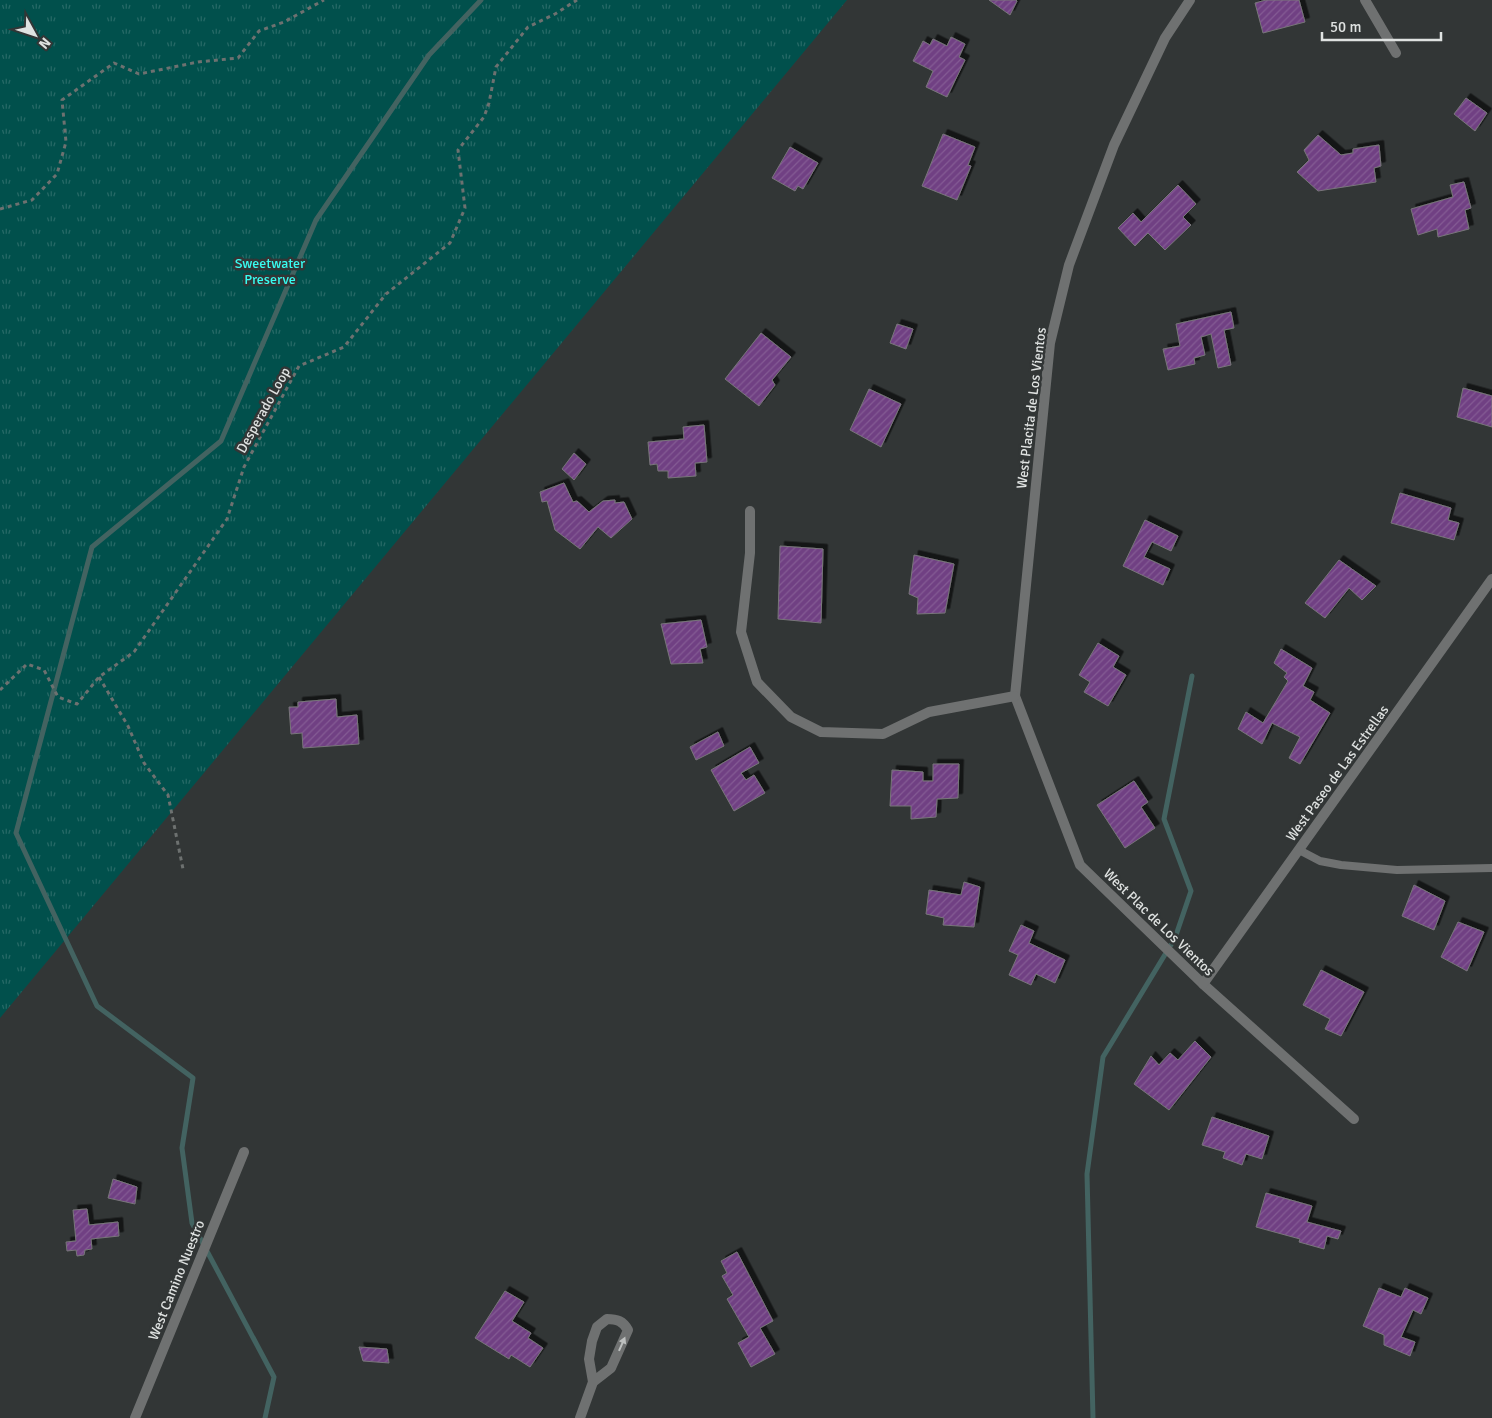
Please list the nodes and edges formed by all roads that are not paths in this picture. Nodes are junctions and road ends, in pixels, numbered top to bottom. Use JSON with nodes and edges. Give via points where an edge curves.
{"nodes":[{"id":1,"x":1190,"y":0,"type":"edge"},
{"id":2,"x":1365,"y":0,"type":"edge"},
{"id":3,"x":1396,"y":53,"type":"dead end"},
{"id":4,"x":750,"y":512,"type":"dead end"},
{"id":5,"x":1492,"y":579,"type":"edge"},
{"id":6,"x":1015,"y":696,"type":"junction"},
{"id":7,"x":1299,"y":850,"type":"junction"},
{"id":8,"x":1492,"y":868,"type":"edge"},
{"id":9,"x":1203,"y":984,"type":"junction"},
{"id":10,"x":1354,"y":1119,"type":"dead end"},
{"id":11,"x":244,"y":1152,"type":"dead end"},
{"id":12,"x":593,"y":1382,"type":"junction"},
{"id":13,"x":135,"y":1418,"type":"edge"},
{"id":14,"x":580,"y":1418,"type":"edge"}],
"edges":[{"from":1,"to":6,"type":"street","name":"West Placita de Los Vientos","via":[[1166,38],[1114,146],[1069,265],[1050,343]]},
{"from":2,"to":3,"type":"street"},
{"from":4,"to":6,"type":"street","via":[[750,553],[741,632],[757,682],[791,717],[821,732],[883,734],[929,712]]},
{"from":5,"to":7,"type":"street","name":"West Paseo de Las Estrellas"},
{"from":6,"to":9,"type":"street","name":"West Plac de Los Vientos","via":[[1080,865]]},
{"from":7,"to":8,"type":"lane","via":[[1320,861],[1341,865],[1397,870]]},
{"from":7,"to":9,"type":"street","name":"West Paseo de Las Estrellas"},
{"from":9,"to":10,"type":"street","name":"West Plac de Los Vientos"},
{"from":11,"to":13,"type":"street","name":"West Camino Nuestro"},
{"from":12,"to":12,"type":"street","one_way":true,"via":[[611,1368],[628,1330],[625,1324],[615,1319],[607,1319],[597,1327],[589,1359]]},
{"from":12,"to":14,"type":"street"}]}
